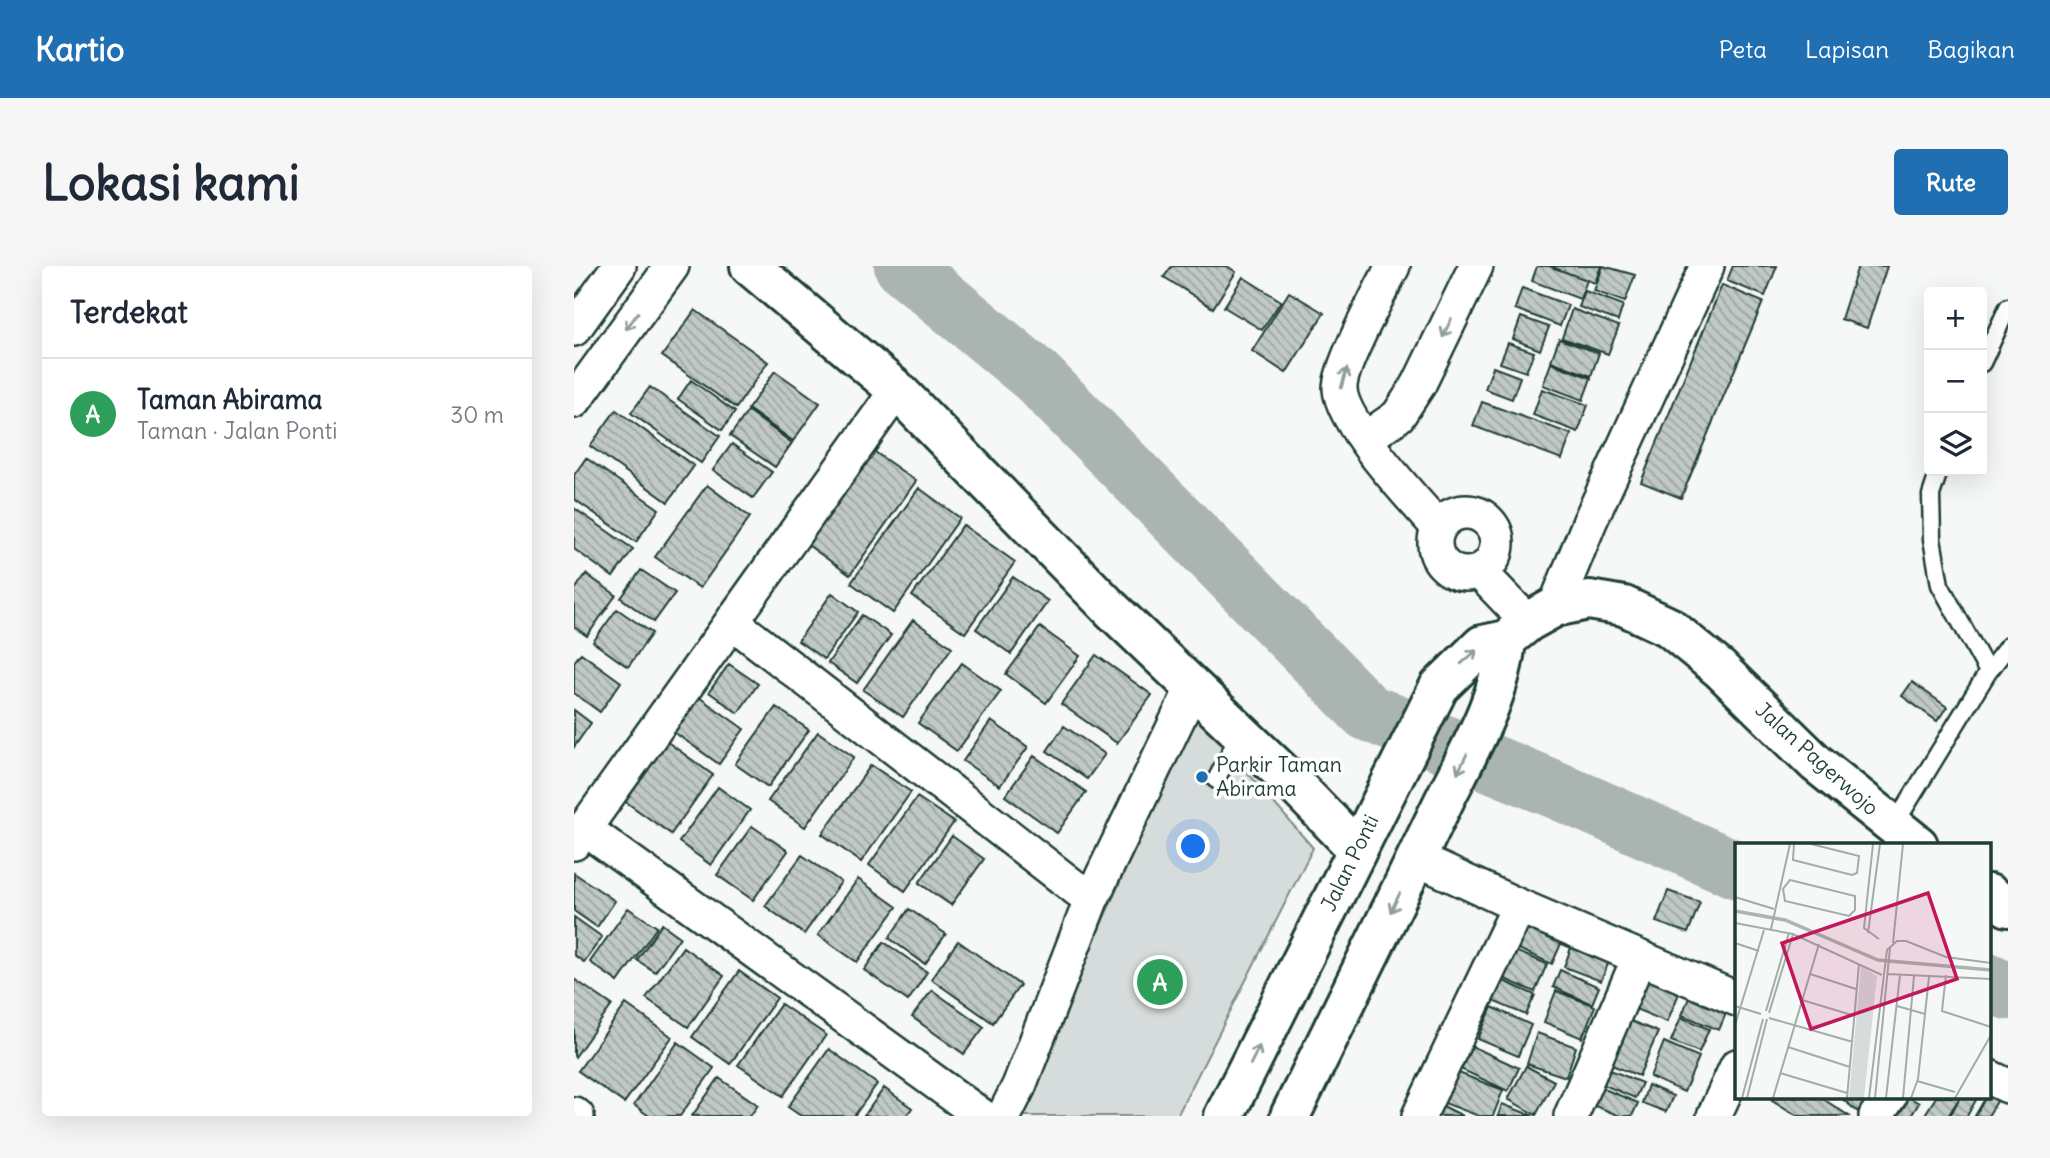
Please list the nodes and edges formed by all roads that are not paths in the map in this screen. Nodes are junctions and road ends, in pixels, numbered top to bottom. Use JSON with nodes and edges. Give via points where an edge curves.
{"nodes":[{"id":1,"x":620,"y":266,"type":"edge"},
{"id":2,"x":672,"y":266,"type":"edge"},
{"id":3,"x":750,"y":266,"type":"edge"},
{"id":4,"x":1393,"y":266,"type":"edge"},
{"id":5,"x":1476,"y":266,"type":"edge"},
{"id":6,"x":1707,"y":266,"type":"edge"},
{"id":7,"x":2008,"y":307,"type":"edge"},
{"id":8,"x":574,"y":329,"type":"edge"},
{"id":9,"x":1987,"y":352,"type":"edge"},
{"id":10,"x":897,"y":390,"type":"junction"},
{"id":11,"x":574,"y":401,"type":"edge"},
{"id":12,"x":1365,"y":439,"type":"junction"},
{"id":13,"x":1937,"y":476,"type":"edge"},
{"id":14,"x":1439,"y":528,"type":"junction"},
{"id":15,"x":1479,"y":571,"type":"junction"},
{"id":16,"x":732,"y":622,"type":"junction"},
{"id":17,"x":1530,"y":623,"type":"junction"},
{"id":18,"x":2008,"y":646,"type":"edge"},
{"id":19,"x":1720,"y":669,"type":"joint"},
{"id":20,"x":1988,"y":671,"type":"junction"},
{"id":21,"x":1193,"y":687,"type":"junction"},
{"id":22,"x":1240,"y":733,"type":"junction"},
{"id":23,"x":1216,"y":780,"type":"dead end"},
{"id":24,"x":579,"y":836,"type":"edge"},
{"id":25,"x":1906,"y":836,"type":"edge"},
{"id":26,"x":1357,"y":849,"type":"junction"},
{"id":27,"x":1431,"y":866,"type":"junction"},
{"id":28,"x":1990,"y":895,"type":"edge"},
{"id":29,"x":1091,"y":900,"type":"junction"},
{"id":30,"x":1507,"y":901,"type":"junction"},
{"id":31,"x":2008,"y":907,"type":"edge"},
{"id":32,"x":1639,"y":958,"type":"junction"},
{"id":33,"x":1735,"y":998,"type":"edge"},
{"id":34,"x":1735,"y":1070,"type":"edge"},
{"id":35,"x":1990,"y":1077,"type":"edge"},
{"id":36,"x":2008,"y":1086,"type":"edge"},
{"id":37,"x":1888,"y":1098,"type":"edge"},
{"id":38,"x":982,"y":1116,"type":"edge"},
{"id":39,"x":1004,"y":1116,"type":"edge"},
{"id":40,"x":1224,"y":1116,"type":"edge"},
{"id":41,"x":1290,"y":1116,"type":"edge"},
{"id":42,"x":1419,"y":1116,"type":"edge"},
{"id":43,"x":1571,"y":1116,"type":"edge"},
{"id":44,"x":1714,"y":1116,"type":"edge"},
{"id":45,"x":1876,"y":1116,"type":"edge"}],
"edges":[{"from":1,"to":8,"type":"street"},
{"from":2,"to":11,"type":"street","one_way":true},
{"from":3,"to":10,"type":"main road"},
{"from":12,"to":4,"type":"street","one_way":true,"via":[[1347,411],[1340,388],[1351,353]]},
{"from":5,"to":12,"type":"street","one_way":true,"via":[[1419,384],[1398,416]]},
{"from":6,"to":17,"type":"street","via":[[1596,509]]},
{"from":7,"to":9,"type":"lane"},
{"from":10,"to":16,"type":"street"},
{"from":10,"to":21,"type":"main road"},
{"from":12,"to":14,"type":"street"},
{"from":13,"to":20,"type":"lane","via":[[1931,506],[1940,585]]},
{"from":14,"to":15,"type":"street","via":[[1436,551],[1442,563],[1466,574]]},
{"from":14,"to":15,"type":"street","via":[[1463,512],[1482,517],[1492,526],[1496,552]]},
{"from":15,"to":17,"type":"street"},
{"from":16,"to":24,"type":"street"},
{"from":16,"to":29,"type":"street"},
{"from":17,"to":19,"type":"main road","name":"Jalan Ponti","via":[[1589,600],[1625,606],[1669,627]]},
{"from":26,"to":17,"type":"main road","name":"Jalan Ponti","one_way":true,"via":[[1439,687],[1482,645]]},
{"from":17,"to":27,"type":"main road","one_way":true,"via":[[1504,665],[1435,819]]},
{"from":18,"to":20,"type":"lane"},
{"from":19,"to":25,"type":"main road","name":"Jalan Pagerwojo","via":[[1816,763]]},
{"from":20,"to":25,"type":"lane"},
{"from":21,"to":22,"type":"main road"},
{"from":21,"to":29,"type":"street"},
{"from":22,"to":23,"type":"lane"},
{"from":22,"to":26,"type":"main road"},
{"from":24,"to":38,"type":"street"},
{"from":40,"to":26,"type":"main road","name":"Jalan Ponti","one_way":true},
{"from":27,"to":30,"type":"street"},
{"from":27,"to":41,"type":"main road","one_way":true},
{"from":28,"to":31,"type":"main road"},
{"from":29,"to":39,"type":"street"},
{"from":30,"to":32,"type":"street"},
{"from":30,"to":42,"type":"street"},
{"from":32,"to":33,"type":"street"},
{"from":32,"to":43,"type":"street"},
{"from":34,"to":44,"type":"street"},
{"from":35,"to":36,"type":"street"},
{"from":37,"to":45,"type":"street"}]}
